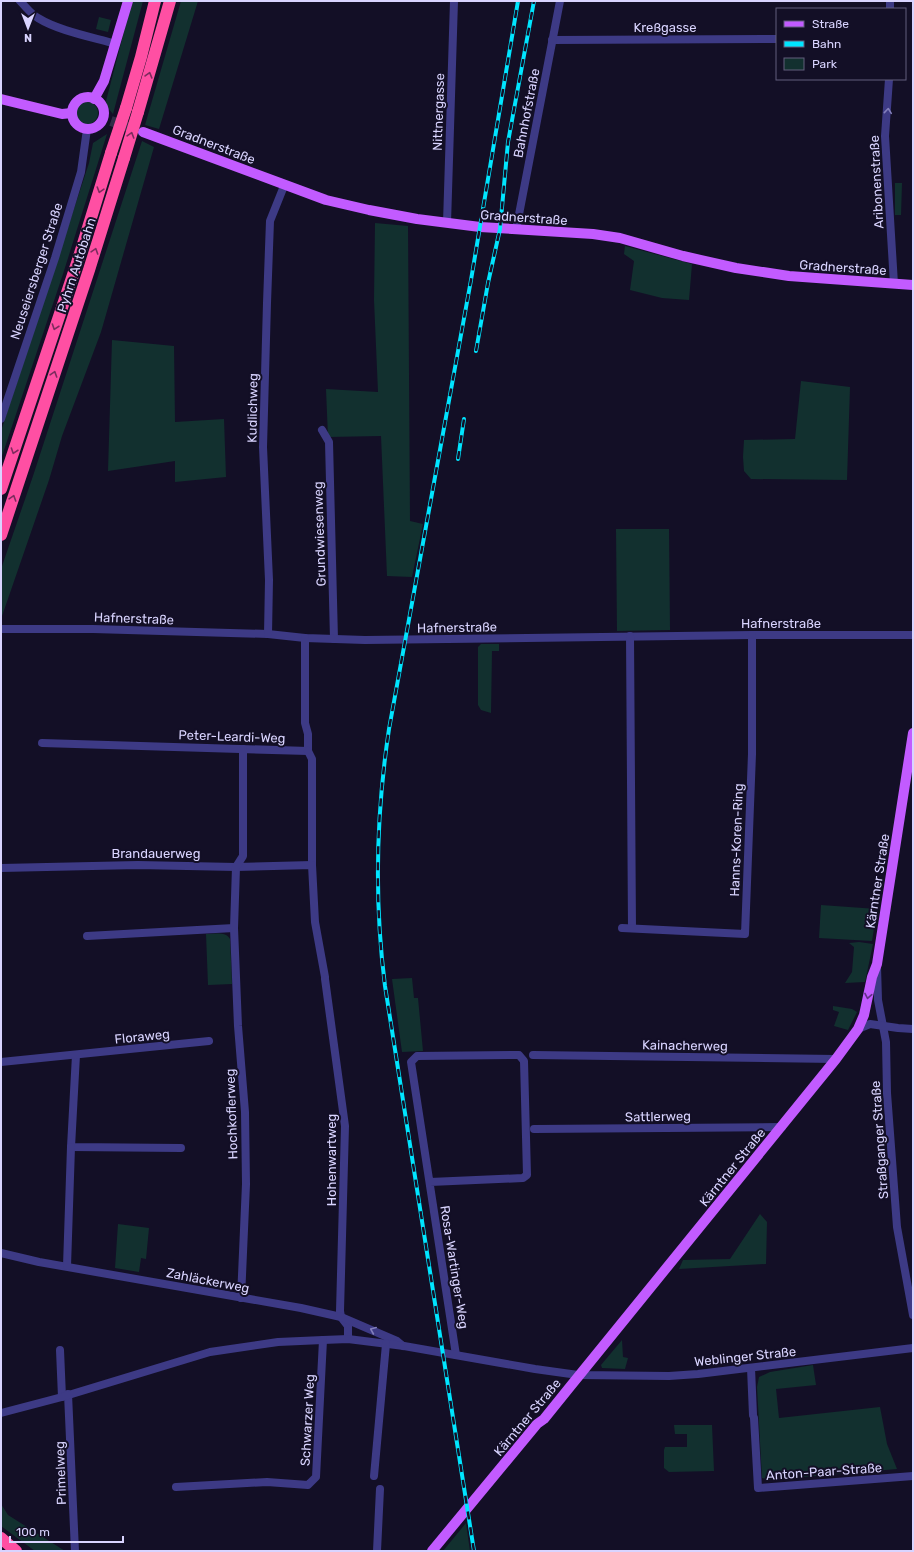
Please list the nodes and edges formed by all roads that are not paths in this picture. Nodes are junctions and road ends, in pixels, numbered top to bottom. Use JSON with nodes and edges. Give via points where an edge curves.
{"nodes":[{"id":1,"x":20,"y":1,"type":"edge"},
{"id":2,"x":128,"y":1,"type":"edge"},
{"id":3,"x":155,"y":1,"type":"edge"},
{"id":4,"x":170,"y":1,"type":"edge"},
{"id":5,"x":454,"y":1,"type":"edge"},
{"id":6,"x":560,"y":1,"type":"edge"},
{"id":7,"x":776,"y":39,"type":"edge"},
{"id":8,"x":552,"y":40,"type":"junction"},
{"id":9,"x":116,"y":44,"type":"junction"},
{"id":10,"x":889,"y":80,"type":"edge"},
{"id":11,"x":1,"y":99,"type":"edge"},
{"id":12,"x":94,"y":99,"type":"junction"},
{"id":13,"x":72,"y":113,"type":"junction"},
{"id":14,"x":87,"y":129,"type":"junction"},
{"id":15,"x":143,"y":132,"type":"tunnel mouth"},
{"id":16,"x":284,"y":186,"type":"junction"},
{"id":17,"x":447,"y":223,"type":"junction"},
{"id":18,"x":516,"y":230,"type":"junction"},
{"id":19,"x":894,"y":284,"type":"junction"},
{"id":20,"x":913,"y":285,"type":"edge"},
{"id":21,"x":1,"y":420,"type":"edge"},
{"id":22,"x":322,"y":430,"type":"dead end"},
{"id":23,"x":1,"y":489,"type":"edge"},
{"id":24,"x":1,"y":535,"type":"edge"},
{"id":25,"x":1,"y":629,"type":"edge"},
{"id":26,"x":268,"y":634,"type":"junction"},
{"id":27,"x":752,"y":635,"type":"junction"},
{"id":28,"x":913,"y":635,"type":"edge"},
{"id":29,"x":630,"y":636,"type":"junction"},
{"id":30,"x":305,"y":638,"type":"junction"},
{"id":31,"x":334,"y":639,"type":"junction"},
{"id":32,"x":913,"y":733,"type":"edge"},
{"id":33,"x":42,"y":743,"type":"dead end"},
{"id":34,"x":243,"y":749,"type":"junction"},
{"id":35,"x":308,"y":751,"type":"junction"},
{"id":36,"x":312,"y":865,"type":"junction"},
{"id":37,"x":236,"y":867,"type":"junction"},
{"id":38,"x":1,"y":868,"type":"edge"},
{"id":39,"x":234,"y":928,"type":"junction"},
{"id":40,"x":622,"y":928,"type":"dead end"},
{"id":41,"x":632,"y":928,"type":"junction"},
{"id":42,"x":87,"y":936,"type":"dead end"},
{"id":43,"x":877,"y":964,"type":"junction"},
{"id":44,"x":883,"y":1026,"type":"junction"},
{"id":45,"x":858,"y":1029,"type":"junction"},
{"id":46,"x":913,"y":1029,"type":"edge"},
{"id":47,"x":209,"y":1041,"type":"dead end"},
{"id":48,"x":76,"y":1055,"type":"junction"},
{"id":49,"x":533,"y":1055,"type":"dead end"},
{"id":50,"x":836,"y":1059,"type":"junction"},
{"id":51,"x":1,"y":1062,"type":"edge"},
{"id":52,"x":782,"y":1127,"type":"junction"},
{"id":53,"x":534,"y":1129,"type":"dead end"},
{"id":54,"x":71,"y":1147,"type":"junction"},
{"id":55,"x":180,"y":1148,"type":"dead end"},
{"id":56,"x":430,"y":1182,"type":"junction"},
{"id":57,"x":1,"y":1253,"type":"edge"},
{"id":58,"x":67,"y":1266,"type":"junction"},
{"id":59,"x":242,"y":1298,"type":"junction"},
{"id":60,"x":913,"y":1314,"type":"edge"},
{"id":61,"x":341,"y":1317,"type":"junction"},
{"id":62,"x":323,"y":1340,"type":"junction"},
{"id":63,"x":348,"y":1340,"type":"junction"},
{"id":64,"x":386,"y":1344,"type":"junction"},
{"id":65,"x":404,"y":1346,"type":"junction"},
{"id":66,"x":913,"y":1348,"type":"edge"},
{"id":67,"x":60,"y":1350,"type":"dead end"},
{"id":68,"x":456,"y":1355,"type":"junction"},
{"id":69,"x":751,"y":1368,"type":"junction"},
{"id":70,"x":578,"y":1375,"type":"junction"},
{"id":71,"x":65,"y":1395,"type":"junction"},
{"id":72,"x":1,"y":1413,"type":"edge"},
{"id":73,"x":374,"y":1476,"type":"dead end"},
{"id":74,"x":913,"y":1476,"type":"edge"},
{"id":75,"x":176,"y":1487,"type":"dead end"},
{"id":76,"x":380,"y":1489,"type":"dead end"},
{"id":77,"x":1,"y":1538,"type":"edge"},
{"id":78,"x":16,"y":1551,"type":"edge"},
{"id":79,"x":75,"y":1551,"type":"edge"},
{"id":80,"x":377,"y":1551,"type":"edge"},
{"id":81,"x":432,"y":1551,"type":"edge"}],
"edges":[{"from":1,"to":9,"type":"street","via":[[37,18],[74,33]]},
{"from":2,"to":9,"type":"main road"},
{"from":3,"to":23,"type":"highway","name":"Pyhrn Autobahn","one_way":true,"bridge":true,"via":[[126,108]]},
{"from":24,"to":4,"type":"highway","name":"Pyhrn Autobahn","one_way":true,"bridge":true,"via":[[89,270]]},
{"from":5,"to":17,"type":"street","name":"Nittnergasse"},
{"from":6,"to":8,"type":"street","name":"Bahnhofstraße"},
{"from":7,"to":8,"type":"street","name":"Kreßgasse"},
{"from":8,"to":18,"type":"street","name":"Bahnhofstraße"},
{"from":9,"to":12,"type":"main road","via":[[104,81]]},
{"from":19,"to":10,"type":"street","name":"Aribonenstraße","one_way":true,"via":[[885,136]]},
{"from":11,"to":13,"type":"main road","via":[[62,114]]},
{"from":12,"to":13,"type":"main road","via":[[79,100],[74,105]]},
{"from":12,"to":14,"type":"main road","via":[[102,106],[107,120]]},
{"from":13,"to":14,"type":"main road","via":[[77,124]]},
{"from":14,"to":21,"type":"street","name":"Neuseiersberger Straße","via":[[81,172]]},
{"from":15,"to":16,"type":"main road","name":"Gradnerstraße"},
{"from":16,"to":17,"type":"main road","name":"Gradnerstraße","via":[[333,202]]},
{"from":16,"to":26,"type":"street","name":"Kudlichweg","via":[[270,221],[267,303],[263,447]]},
{"from":17,"to":18,"type":"main road","name":"Gradnerstraße"},
{"from":18,"to":19,"type":"main road","name":"Gradnerstraße","via":[[620,238],[736,268],[788,276]]},
{"from":19,"to":20,"type":"main road","name":"Gradnerstraße"},
{"from":22,"to":31,"type":"street","name":"Grundwiesenweg","via":[[329,442]]},
{"from":25,"to":26,"type":"street","name":"Hafnerstraße"},
{"from":26,"to":30,"type":"street","name":"Hafnerstraße"},
{"from":27,"to":28,"type":"street","name":"Hafnerstraße"},
{"from":27,"to":29,"type":"street","name":"Hafnerstraße"},
{"from":27,"to":41,"type":"street","name":"Hanns-Koren-Ring","via":[[752,754],[745,934]]},
{"from":29,"to":31,"type":"street","name":"Hafnerstraße"},
{"from":29,"to":41,"type":"street"},
{"from":30,"to":31,"type":"street","name":"Hafnerstraße"},
{"from":30,"to":35,"type":"street","via":[[305,723]]},
{"from":32,"to":43,"type":"main road","name":"Kärntner Straße"},
{"from":33,"to":34,"type":"street","name":"Peter-Leardi-Weg"},
{"from":34,"to":35,"type":"street","name":"Peter-Leardi-Weg"},
{"from":34,"to":37,"type":"street","name":"Hochkoflerweg","via":[[243,856]]},
{"from":35,"to":36,"type":"street","via":[[312,759]]},
{"from":36,"to":37,"type":"street","name":"Brandauerweg"},
{"from":36,"to":61,"type":"street","name":"Hohenwartweg","via":[[315,922],[345,1126]]},
{"from":37,"to":38,"type":"street","name":"Brandauerweg","via":[[153,864]]},
{"from":37,"to":39,"type":"street","name":"Hochkoflerweg"},
{"from":39,"to":42,"type":"street"},
{"from":39,"to":59,"type":"street","name":"Hochkoflerweg","via":[[245,1112],[246,1184]]},
{"from":40,"to":41,"type":"street","name":"Hanns-Koren-Ring"},
{"from":43,"to":44,"type":"street","name":"Straßganger Straße","via":[[878,1000]]},
{"from":43,"to":45,"type":"main road","name":"Kärntner Straße","one_way":true},
{"from":44,"to":45,"type":"street","via":[[870,1024]]},
{"from":44,"to":46,"type":"street"},
{"from":44,"to":60,"type":"street","name":"Straßganger Straße","via":[[896,1219]]},
{"from":45,"to":50,"type":"main road","name":"Kärntner Straße"},
{"from":47,"to":48,"type":"street","name":"Floraweg"},
{"from":48,"to":51,"type":"street","name":"Floraweg"},
{"from":48,"to":54,"type":"street"},
{"from":49,"to":50,"type":"street","name":"Kainacherweg"},
{"from":50,"to":52,"type":"main road","name":"Kärntner Straße"},
{"from":52,"to":53,"type":"street","name":"Sattlerweg"},
{"from":52,"to":70,"type":"main road","name":"Kärntner Straße"},
{"from":54,"to":55,"type":"street"},
{"from":54,"to":58,"type":"street"},
{"from":56,"to":56,"type":"street","name":"Rosa-Wartinger-Weg","via":[[523,1178],[527,1175],[524,1062],[519,1054],[417,1056],[411,1062]]},
{"from":56,"to":68,"type":"street","name":"Rosa-Wartinger-Weg"},
{"from":57,"to":58,"type":"street","name":"Zahläckerweg"},
{"from":58,"to":59,"type":"street","name":"Zahläckerweg"},
{"from":59,"to":61,"type":"street","name":"Zahläckerweg"},
{"from":61,"to":63,"type":"street","name":"Hohenwartweg","via":[[348,1326]]},
{"from":65,"to":61,"type":"street","name":"Zahläckerweg","one_way":true,"via":[[397,1340]]},
{"from":62,"to":63,"type":"street"},
{"from":62,"to":71,"type":"street","via":[[278,1342],[210,1352]]},
{"from":62,"to":75,"type":"street","name":"Schwarzer Weg","via":[[316,1477],[308,1485],[267,1482]]},
{"from":63,"to":64,"type":"street"},
{"from":64,"to":65,"type":"street"},
{"from":64,"to":73,"type":"street"},
{"from":65,"to":68,"type":"street"},
{"from":66,"to":69,"type":"street","name":"Weblinger Straße"},
{"from":67,"to":71,"type":"street"},
{"from":68,"to":70,"type":"street"},
{"from":69,"to":70,"type":"street","name":"Weblinger Straße","via":[[669,1376]]},
{"from":69,"to":74,"type":"street","name":"Anton-Paar-Straße","via":[[758,1488]]},
{"from":70,"to":81,"type":"main road","name":"Kärntner Straße"},
{"from":71,"to":72,"type":"street"},
{"from":71,"to":79,"type":"street","name":"Primelweg"},
{"from":76,"to":80,"type":"street"},
{"from":77,"to":78,"type":"highway"}]}
